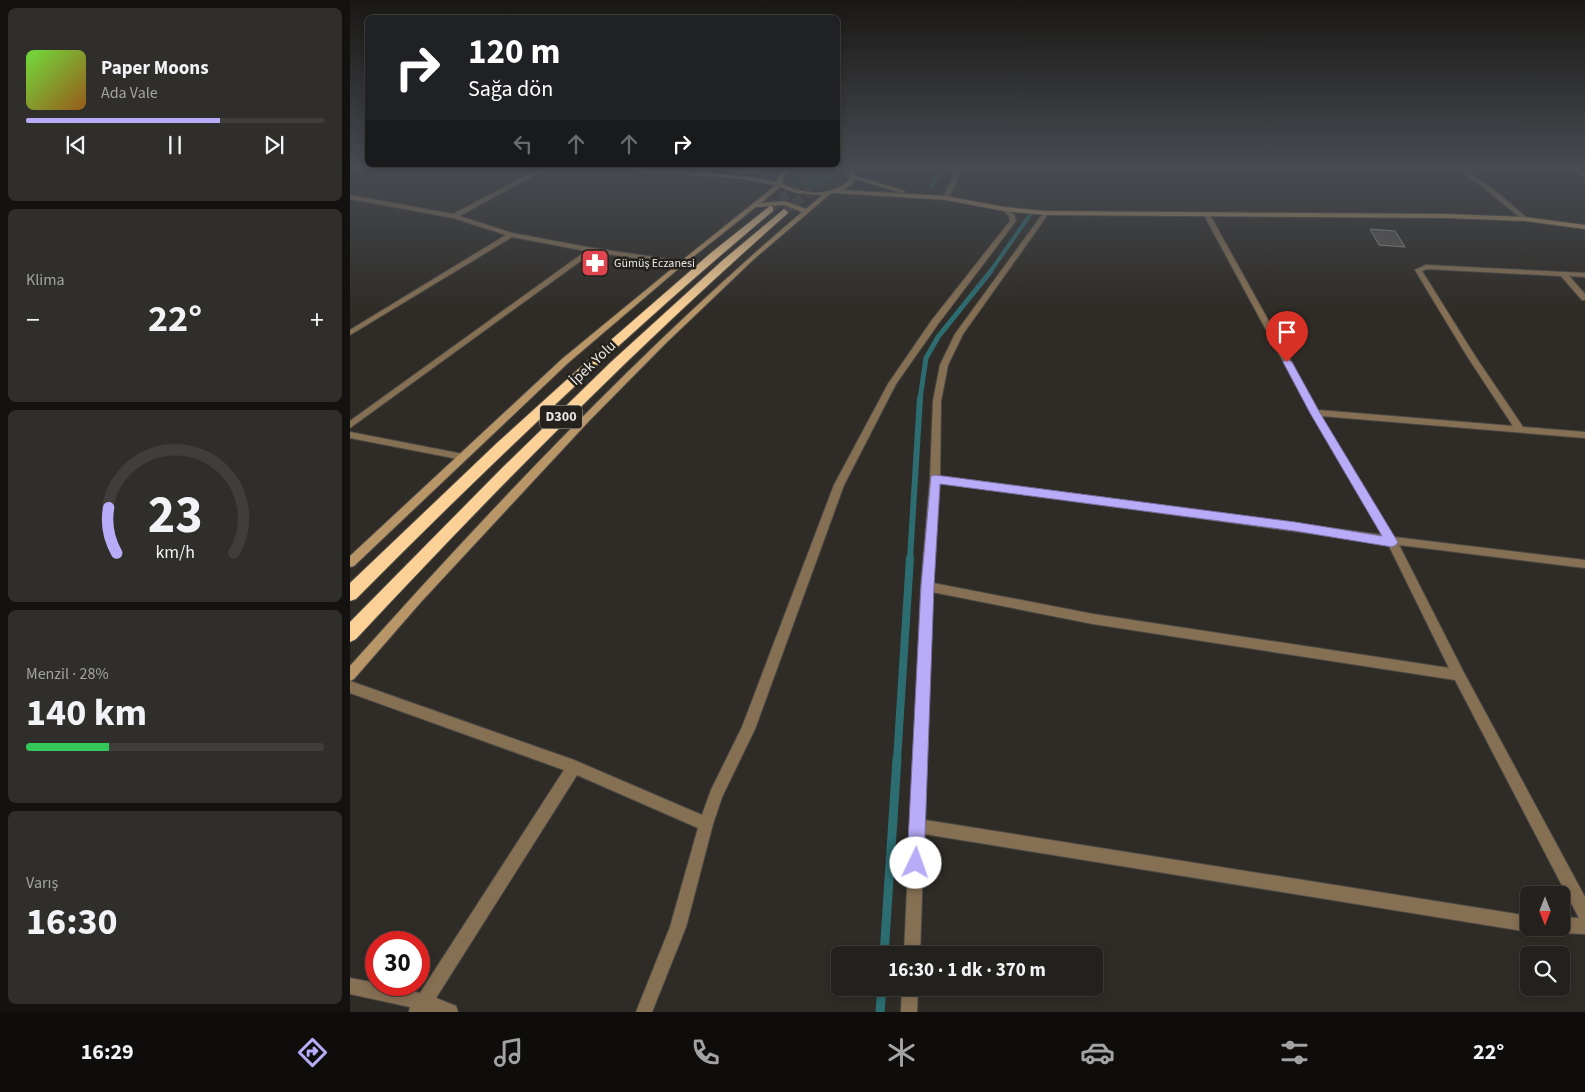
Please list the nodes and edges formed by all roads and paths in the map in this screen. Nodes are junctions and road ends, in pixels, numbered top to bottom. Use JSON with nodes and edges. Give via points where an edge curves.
{"nodes":[{"id":1,"x":458,"y":217,"type":"edge"},
{"id":2,"x":740,"y":217,"type":"edge"},
{"id":3,"x":760,"y":217,"type":"tunnel mouth"},
{"id":4,"x":778,"y":217,"type":"tunnel mouth"},
{"id":5,"x":799,"y":217,"type":"edge"},
{"id":6,"x":1012,"y":217,"type":"edge"},
{"id":7,"x":1043,"y":217,"type":"edge"},
{"id":8,"x":1209,"y":217,"type":"edge"},
{"id":9,"x":1478,"y":217,"type":"edge"},
{"id":10,"x":1525,"y":219,"type":"joint"},
{"id":11,"x":1585,"y":227,"type":"edge"},
{"id":12,"x":511,"y":234,"type":"junction"},
{"id":13,"x":592,"y":250,"type":"junction"},
{"id":14,"x":682,"y":263,"type":"junction"},
{"id":15,"x":1563,"y":274,"type":"junction"},
{"id":16,"x":1585,"y":275,"type":"edge"},
{"id":17,"x":1585,"y":298,"type":"edge"},
{"id":18,"x":350,"y":333,"type":"edge"},
{"id":19,"x":1315,"y":413,"type":"junction"},
{"id":20,"x":350,"y":425,"type":"edge"},
{"id":21,"x":1520,"y":430,"type":"junction"},
{"id":22,"x":350,"y":435,"type":"edge"},
{"id":23,"x":1585,"y":435,"type":"edge"},
{"id":24,"x":463,"y":457,"type":"junction"},
{"id":25,"x":935,"y":479,"type":"junction"},
{"id":26,"x":1392,"y":542,"type":"junction"},
{"id":27,"x":350,"y":563,"type":"edge"},
{"id":28,"x":1585,"y":564,"type":"edge"},
{"id":29,"x":927,"y":586,"type":"junction"},
{"id":30,"x":350,"y":594,"type":"edge"},
{"id":31,"x":350,"y":634,"type":"edge"},
{"id":32,"x":350,"y":675,"type":"edge"},
{"id":33,"x":1459,"y":675,"type":"junction"},
{"id":34,"x":350,"y":687,"type":"edge"},
{"id":35,"x":574,"y":767,"type":"junction"},
{"id":36,"x":706,"y":824,"type":"junction"},
{"id":37,"x":917,"y":826,"type":"junction"},
{"id":38,"x":1585,"y":912,"type":"edge"},
{"id":39,"x":1520,"y":923,"type":"edge"},
{"id":40,"x":1570,"y":925,"type":"edge"},
{"id":41,"x":1585,"y":926,"type":"edge"},
{"id":42,"x":912,"y":946,"type":"edge"},
{"id":43,"x":350,"y":986,"type":"edge"},
{"id":44,"x":910,"y":996,"type":"edge"},
{"id":45,"x":420,"y":1007,"type":"edge"},
{"id":46,"x":450,"y":1012,"type":"edge"},
{"id":47,"x":644,"y":1012,"type":"edge"},
{"id":48,"x":909,"y":1012,"type":"edge"}],
"edges":[{"from":1,"to":12,"type":"street"},
{"from":2,"to":14,"type":"street"},
{"from":3,"to":30,"type":"highway","name":"İpek Yolu","number":"D300","via":[[576,377]]},
{"from":4,"to":31,"type":"highway","name":"İpek Yolu","number":"D300","via":[[688,295],[591,387]]},
{"from":5,"to":32,"type":"street","via":[[669,335],[586,418]]},
{"from":6,"to":36,"type":"street","via":[[1013,221],[892,384],[839,485],[748,729],[716,795]]},
{"from":7,"to":25,"type":"street","via":[[959,334],[944,365],[937,401]]},
{"from":8,"to":19,"type":"street"},
{"from":9,"to":10,"type":"street"},
{"from":10,"to":11,"type":"street"},
{"from":12,"to":13,"type":"street"},
{"from":12,"to":18,"type":"street"},
{"from":13,"to":14,"type":"street"},
{"from":13,"to":20,"type":"street"},
{"from":14,"to":24,"type":"street","via":[[565,361]]},
{"from":15,"to":16,"type":"street"},
{"from":15,"to":17,"type":"street"},
{"from":15,"to":21,"type":"street","via":[[1418,270]]},
{"from":19,"to":21,"type":"street"},
{"from":19,"to":26,"type":"street"},
{"from":21,"to":23,"type":"street"},
{"from":22,"to":24,"type":"street"},
{"from":24,"to":27,"type":"street"},
{"from":25,"to":26,"type":"street"},
{"from":25,"to":29,"type":"street"},
{"from":26,"to":28,"type":"street"},
{"from":26,"to":33,"type":"street"},
{"from":29,"to":33,"type":"street","via":[[1093,619]]},
{"from":29,"to":37,"type":"street"},
{"from":33,"to":38,"type":"street"},
{"from":34,"to":35,"type":"street"},
{"from":35,"to":36,"type":"street"},
{"from":35,"to":45,"type":"street"},
{"from":36,"to":47,"type":"street","via":[[678,928]]},
{"from":37,"to":39,"type":"street"},
{"from":37,"to":42,"type":"street"},
{"from":40,"to":41,"type":"street"},
{"from":43,"to":45,"type":"street"},
{"from":44,"to":48,"type":"street"},
{"from":45,"to":46,"type":"street"}]}
